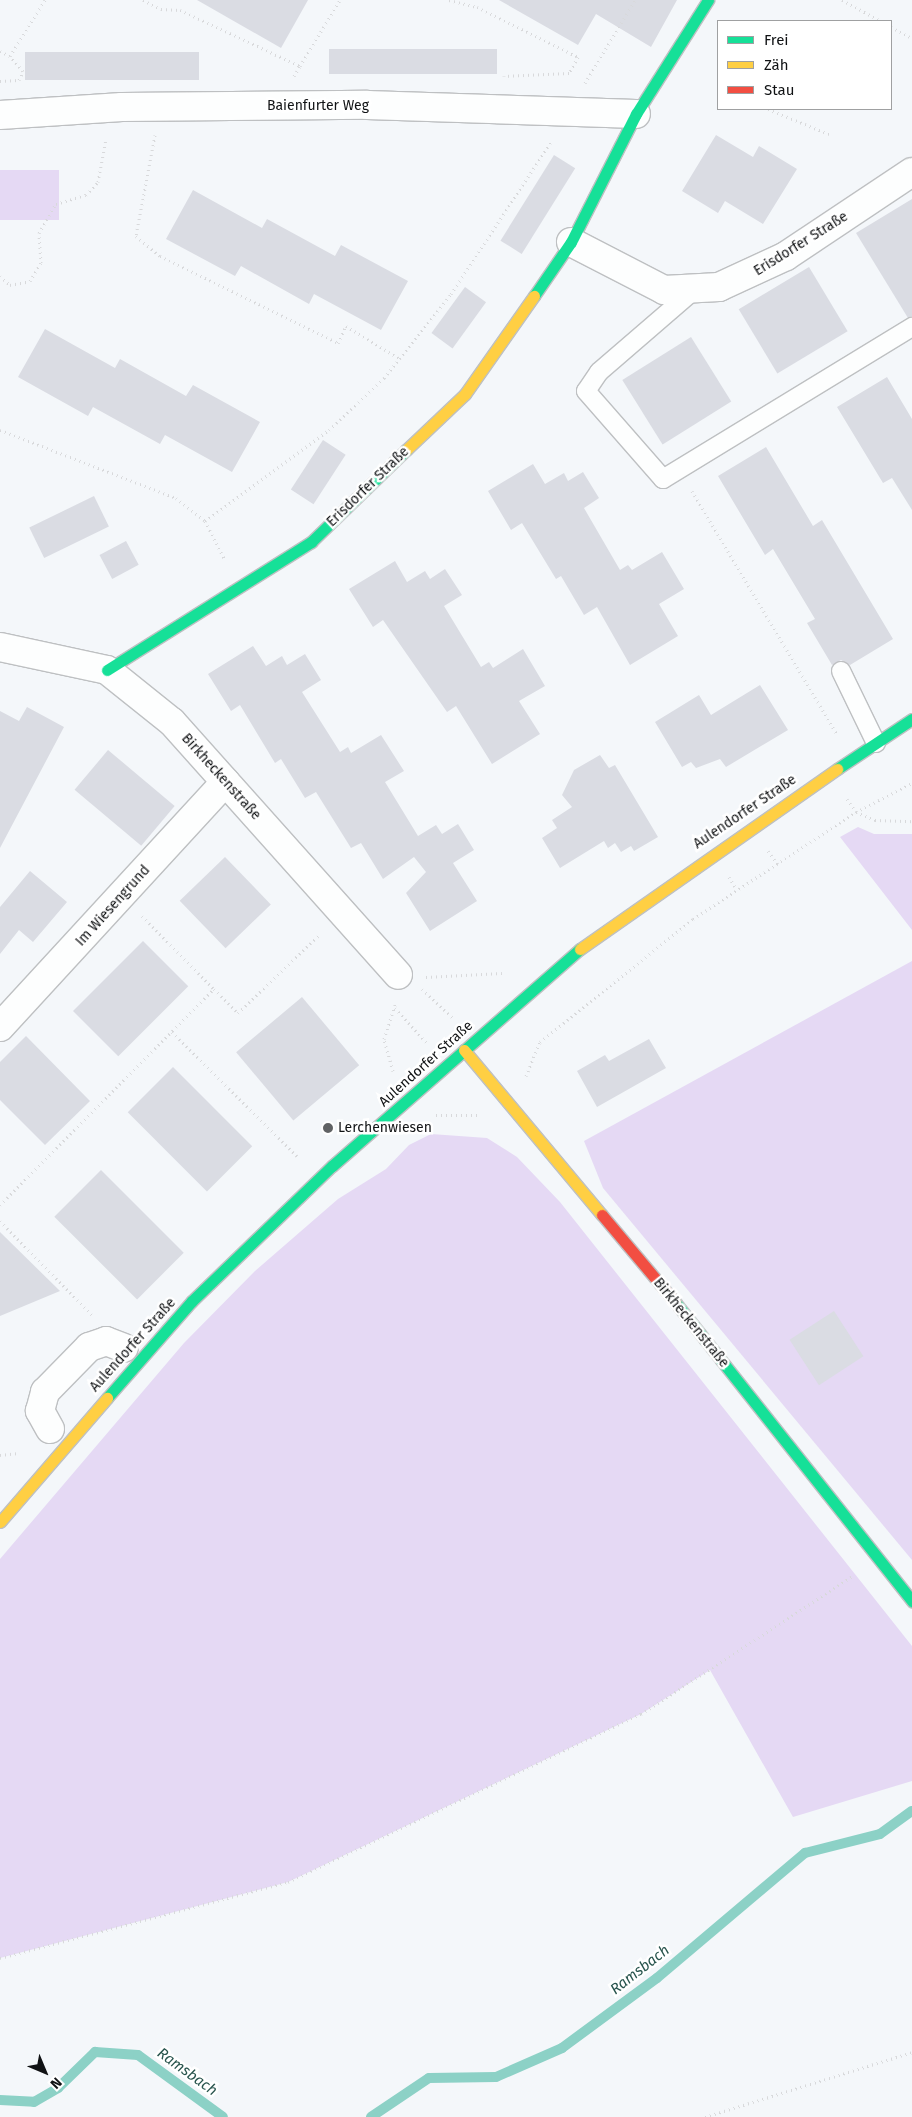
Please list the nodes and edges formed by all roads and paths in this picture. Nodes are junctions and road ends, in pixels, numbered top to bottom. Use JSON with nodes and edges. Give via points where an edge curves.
{"nodes":[{"id":1,"x":45,"y":0,"type":"edge"},
{"id":2,"x":143,"y":0,"type":"edge"},
{"id":3,"x":340,"y":0,"type":"edge"},
{"id":4,"x":449,"y":0,"type":"edge"},
{"id":5,"x":635,"y":0,"type":"edge"},
{"id":6,"x":708,"y":0,"type":"edge"},
{"id":7,"x":842,"y":0,"type":"edge"},
{"id":8,"x":879,"y":20,"type":"edge"},
{"id":9,"x":892,"y":28,"type":"edge"},
{"id":10,"x":912,"y":38,"type":"edge"},
{"id":11,"x":0,"y":51,"type":"edge"},
{"id":12,"x":10,"y":56,"type":"junction"},
{"id":13,"x":0,"y":81,"type":"edge"},
{"id":14,"x":160,"y":107,"type":"junction"},
{"id":15,"x":107,"y":108,"type":"junction"},
{"id":16,"x":508,"y":110,"type":"junction"},
{"id":17,"x":770,"y":110,"type":"edge"},
{"id":18,"x":566,"y":112,"type":"junction"},
{"id":19,"x":636,"y":114,"type":"junction"},
{"id":20,"x":0,"y":115,"type":"edge"},
{"id":21,"x":829,"y":134,"type":"dead end"},
{"id":22,"x":912,"y":172,"type":"edge"},
{"id":23,"x":571,"y":242,"type":"junction"},
{"id":24,"x":0,"y":276,"type":"edge"},
{"id":25,"x":694,"y":290,"type":"junction"},
{"id":26,"x":912,"y":328,"type":"edge"},
{"id":27,"x":400,"y":359,"type":"junction"},
{"id":28,"x":0,"y":430,"type":"edge"},
{"id":29,"x":678,"y":470,"type":"junction"},
{"id":30,"x":205,"y":521,"type":"junction"},
{"id":31,"x":242,"y":585,"type":"junction"},
{"id":32,"x":0,"y":646,"type":"edge"},
{"id":33,"x":107,"y":670,"type":"junction"},
{"id":34,"x":840,"y":671,"type":"dead end"},
{"id":35,"x":828,"y":718,"type":"dead end"},
{"id":36,"x":912,"y":719,"type":"edge"},
{"id":37,"x":876,"y":743,"type":"junction"},
{"id":38,"x":224,"y":782,"type":"junction"},
{"id":39,"x":912,"y":783,"type":"edge"},
{"id":40,"x":856,"y":812,"type":"junction"},
{"id":41,"x":912,"y":821,"type":"edge"},
{"id":42,"x":343,"y":912,"type":"junction"},
{"id":43,"x":151,"y":926,"type":"dead end"},
{"id":44,"x":507,"y":972,"type":"dead end"},
{"id":45,"x":398,"y":975,"type":"junction"},
{"id":46,"x":214,"y":989,"type":"junction"},
{"id":47,"x":0,"y":1027,"type":"edge"},
{"id":48,"x":172,"y":1032,"type":"junction"},
{"id":49,"x":464,"y":1050,"type":"junction"},
{"id":50,"x":448,"y":1065,"type":"junction"},
{"id":51,"x":503,"y":1094,"type":"junction"},
{"id":52,"x":413,"y":1096,"type":"junction"},
{"id":53,"x":302,"y":1162,"type":"dead end"},
{"id":54,"x":0,"y":1205,"type":"edge"},
{"id":55,"x":0,"y":1221,"type":"edge"},
{"id":56,"x":60,"y":1282,"type":"dead end"},
{"id":57,"x":124,"y":1348,"type":"dead end"},
{"id":58,"x":50,"y":1429,"type":"dead end"},
{"id":59,"x":0,"y":1522,"type":"edge"},
{"id":60,"x":878,"y":1559,"type":"junction"},
{"id":61,"x":912,"y":1601,"type":"edge"},
{"id":62,"x":0,"y":1958,"type":"edge"},
{"id":63,"x":912,"y":2052,"type":"edge"},
{"id":64,"x":705,"y":2117,"type":"edge"}],
"edges":[{"from":1,"to":12,"type":"path"},
{"from":2,"to":3,"type":"path","via":[[161,9],[180,10],[300,66]]},
{"from":4,"to":16,"type":"path","via":[[478,7],[578,57],[569,73],[504,76]]},
{"from":5,"to":18,"type":"path"},
{"from":6,"to":19,"type":"street","name":"Erisdorfer Straße"},
{"from":7,"to":8,"type":"path"},
{"from":9,"to":10,"type":"path"},
{"from":11,"to":12,"type":"path"},
{"from":12,"to":13,"type":"path","via":[[23,71],[19,80]]},
{"from":14,"to":15,"type":"street","name":"Baienfurter Weg"},
{"from":14,"to":16,"type":"street","name":"Baienfurter Weg","via":[[367,105]]},
{"from":14,"to":27,"type":"path","via":[[136,236],[160,256],[338,343],[346,326]]},
{"from":15,"to":20,"type":"street","name":"Baienfurter Weg"},
{"from":15,"to":24,"type":"path","via":[[106,153],[98,182],[86,195],[56,204],[39,233],[40,263],[30,281],[10,284]]},
{"from":16,"to":18,"type":"street","name":"Baienfurter Weg"},
{"from":17,"to":21,"type":"path"},
{"from":18,"to":19,"type":"street","name":"Baienfurter Weg"},
{"from":18,"to":27,"type":"path","via":[[551,143],[451,294]]},
{"from":19,"to":23,"type":"street","name":"Erisdorfer Straße"},
{"from":22,"to":25,"type":"street","name":"Erisdorfer Straße","via":[[749,276]]},
{"from":23,"to":25,"type":"street","name":"Erisdorfer Straße","via":[[664,290]]},
{"from":23,"to":31,"type":"street","name":"Erisdorfer Straße","via":[[466,394],[311,542]]},
{"from":25,"to":29,"type":"lane","via":[[599,372],[586,391],[663,479]]},
{"from":26,"to":29,"type":"lane"},
{"from":27,"to":30,"type":"path","via":[[329,430]]},
{"from":28,"to":30,"type":"path","via":[[176,498]]},
{"from":29,"to":35,"type":"path"},
{"from":30,"to":31,"type":"path"},
{"from":31,"to":33,"type":"street","name":"Erisdorfer Straße"},
{"from":32,"to":33,"type":"street","name":"Birkheckenstraße"},
{"from":33,"to":38,"type":"street","name":"Birkheckenstraße","via":[[172,722]]},
{"from":34,"to":37,"type":"lane"},
{"from":36,"to":37,"type":"street","name":"Aulendorfer Straße"},
{"from":37,"to":49,"type":"street","name":"Aulendorfer Straße","via":[[654,893],[556,967]]},
{"from":38,"to":42,"type":"street","name":"Birkheckenstraße"},
{"from":38,"to":47,"type":"street","name":"Im Wiesengrund"},
{"from":39,"to":40,"type":"path"},
{"from":40,"to":41,"type":"path","via":[[876,820]]},
{"from":40,"to":51,"type":"path","via":[[693,919],[597,995],[540,1042],[530,1072]]},
{"from":42,"to":45,"type":"street","name":"Birkheckenstraße"},
{"from":42,"to":46,"type":"path","via":[[238,1013]]},
{"from":43,"to":46,"type":"path"},
{"from":44,"to":45,"type":"path"},
{"from":45,"to":49,"type":"path","via":[[433,995],[456,1022]]},
{"from":46,"to":48,"type":"path"},
{"from":48,"to":53,"type":"path"},
{"from":48,"to":54,"type":"path"},
{"from":49,"to":50,"type":"street","name":"Aulendorfer Straße"},
{"from":49,"to":51,"type":"street","name":"Birkheckenstraße"},
{"from":50,"to":52,"type":"street","name":"Aulendorfer Straße"},
{"from":50,"to":52,"type":"path","via":[[396,1008],[384,1039],[388,1061]]},
{"from":51,"to":52,"type":"path","via":[[477,1117],[432,1115]]},
{"from":51,"to":60,"type":"street","name":"Birkheckenstraße"},
{"from":52,"to":59,"type":"street","name":"Aulendorfer Straße","via":[[332,1166],[192,1301]]},
{"from":55,"to":56,"type":"path"},
{"from":57,"to":58,"type":"street","via":[[106,1341],[89,1347],[46,1392],[40,1411]]},
{"from":60,"to":61,"type":"street","name":"Birkheckenstraße"},
{"from":60,"to":62,"type":"path","via":[[641,1714],[288,1882]]},
{"from":63,"to":64,"type":"path"}]}
